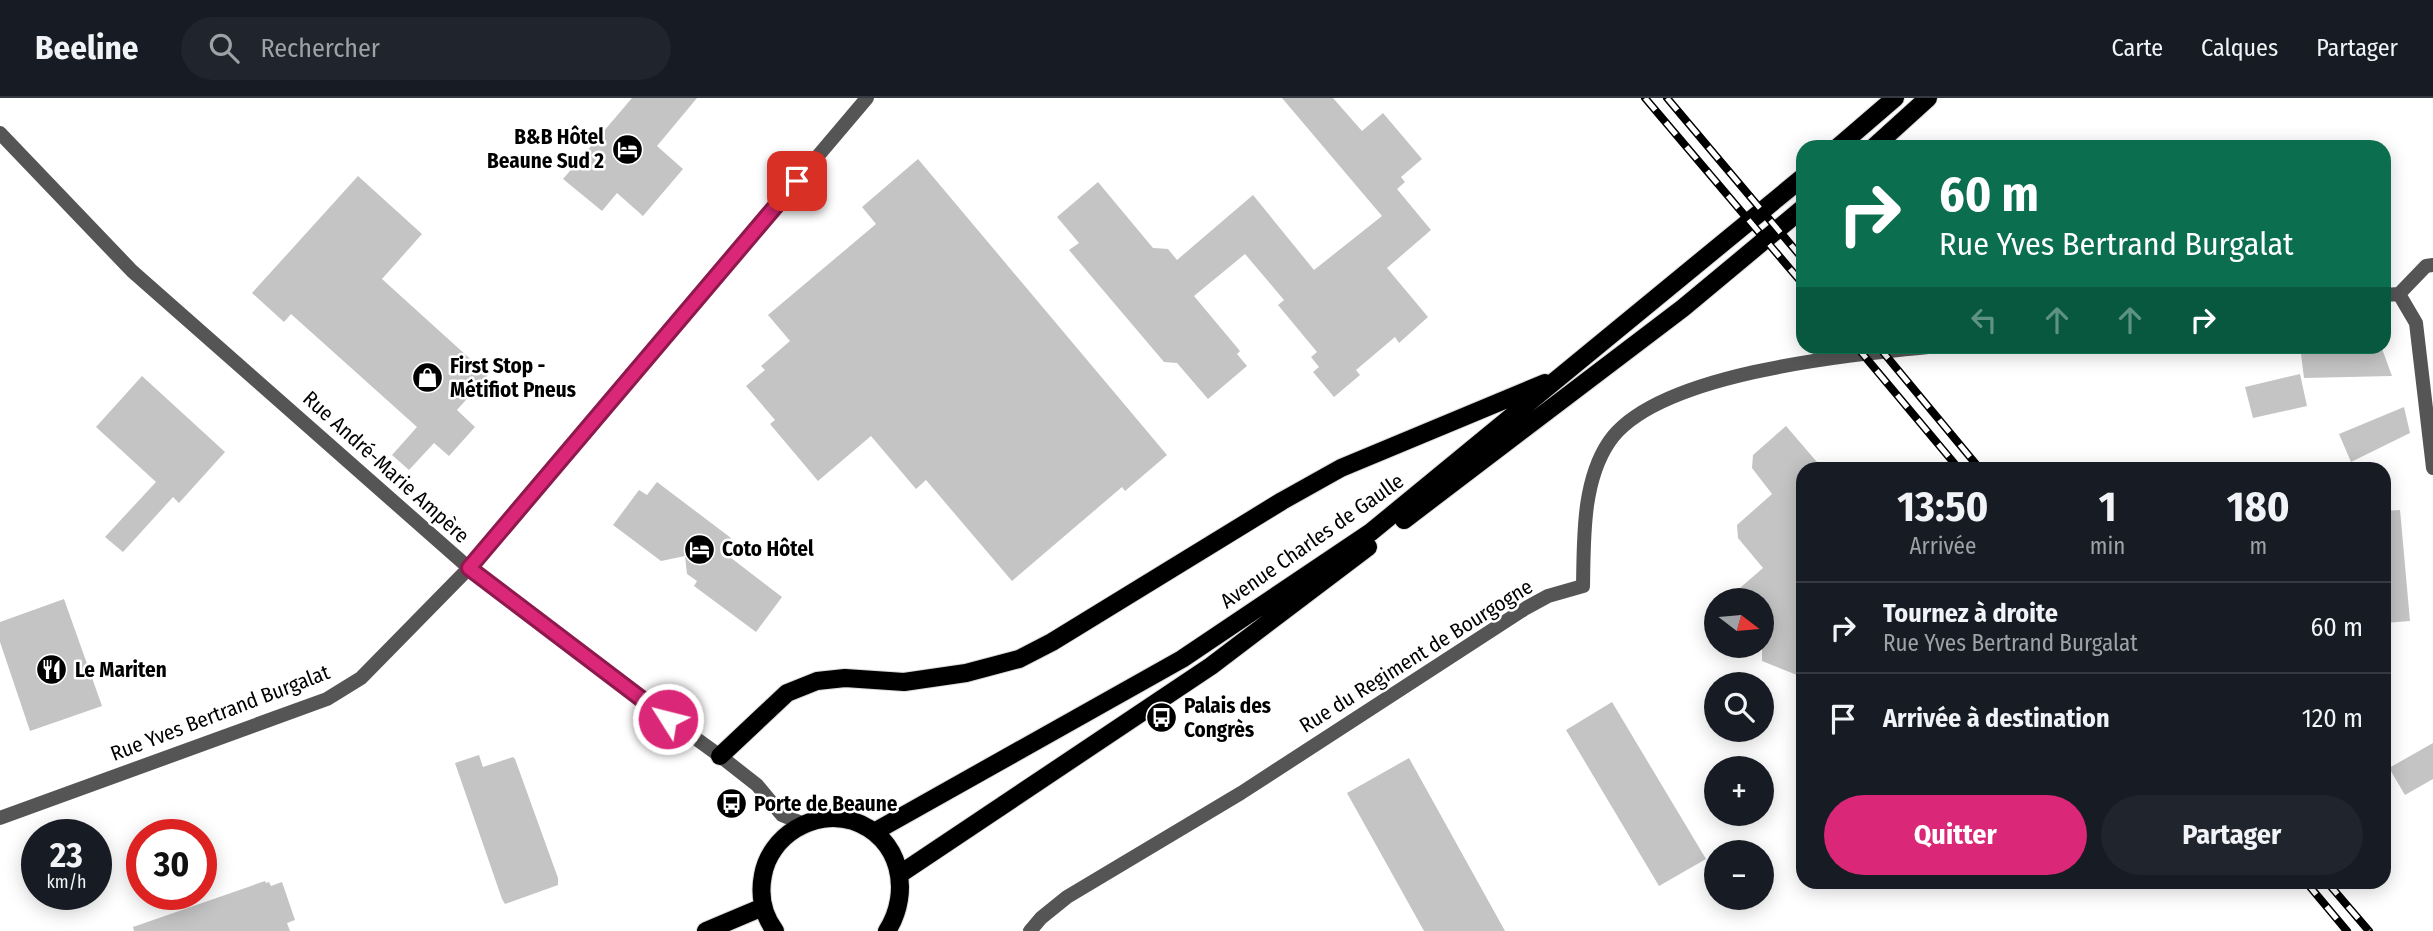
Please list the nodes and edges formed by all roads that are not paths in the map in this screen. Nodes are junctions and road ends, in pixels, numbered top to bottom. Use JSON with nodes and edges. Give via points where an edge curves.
{"nodes":[{"id":1,"x":867,"y":98,"type":"edge"},
{"id":2,"x":1895,"y":98,"type":"edge"},
{"id":3,"x":1928,"y":98,"type":"edge"},
{"id":4,"x":0,"y":132,"type":"edge"},
{"id":5,"x":1846,"y":140,"type":"edge"},
{"id":6,"x":1882,"y":140,"type":"edge"},
{"id":7,"x":1796,"y":183,"type":"edge"},
{"id":8,"x":1796,"y":214,"type":"edge"},
{"id":9,"x":2433,"y":265,"type":"edge"},
{"id":10,"x":2391,"y":294,"type":"edge"},
{"id":11,"x":1875,"y":354,"type":"edge"},
{"id":12,"x":1564,"y":375,"type":"junction"},
{"id":13,"x":2433,"y":468,"type":"edge"},
{"id":14,"x":469,"y":568,"type":"junction"},
{"id":15,"x":720,"y":756,"type":"junction"},
{"id":16,"x":0,"y":818,"type":"edge"},
{"id":17,"x":804,"y":824,"type":"junction"},
{"id":18,"x":874,"y":832,"type":"junction"},
{"id":19,"x":900,"y":874,"type":"junction"},
{"id":20,"x":763,"y":907,"type":"junction"},
{"id":21,"x":705,"y":931,"type":"edge"},
{"id":22,"x":775,"y":931,"type":"edge"},
{"id":23,"x":887,"y":931,"type":"edge"},
{"id":24,"x":1030,"y":931,"type":"edge"}],
"edges":[{"from":1,"to":14,"type":"street","name":"Rue Yves Bertrand Burgalat"},
{"from":2,"to":5,"type":"main road"},
{"from":3,"to":6,"type":"main road"},
{"from":4,"to":14,"type":"street","name":"Rue André-Marie Ampère","via":[[132,271]]},
{"from":7,"to":12,"type":"main road","name":"Avenue Charles de Gaulle"},
{"from":8,"to":19,"type":"main road","name":"Avenue Charles de Gaulle","via":[[1683,308],[1211,666]]},
{"from":9,"to":10,"type":"street"},
{"from":10,"to":13,"type":"street","via":[[2417,323]]},
{"from":11,"to":24,"type":"street","name":"Rue du Regiment de Bourgogne","via":[[1738,375],[1661,402],[1633,419],[1610,440],[1598,465],[1584,537],[1583,586],[1526,608],[1241,793],[1068,897]]},
{"from":12,"to":15,"type":"main road","via":[[1341,468],[1019,659],[904,682],[817,681],[787,693]]},
{"from":12,"to":18,"type":"main road","name":"Avenue Charles de Gaulle","via":[[1371,532],[1182,659]]},
{"from":14,"to":15,"type":"street","name":"Rue André-Marie Ampère"},
{"from":14,"to":16,"type":"street","name":"Rue Yves Bertrand Burgalat","via":[[361,678],[327,699]]},
{"from":15,"to":17,"type":"street","name":"Rue André-Marie Ampère","via":[[757,785],[782,815]]},
{"from":17,"to":18,"type":"main road","via":[[828,818],[852,821]]},
{"from":17,"to":20,"type":"main road","via":[[773,849],[764,867]]},
{"from":18,"to":19,"type":"main road","via":[[891,851]]},
{"from":19,"to":23,"type":"main road","via":[[901,895]]},
{"from":20,"to":21,"type":"main road"},
{"from":20,"to":22,"type":"main road"}]}
